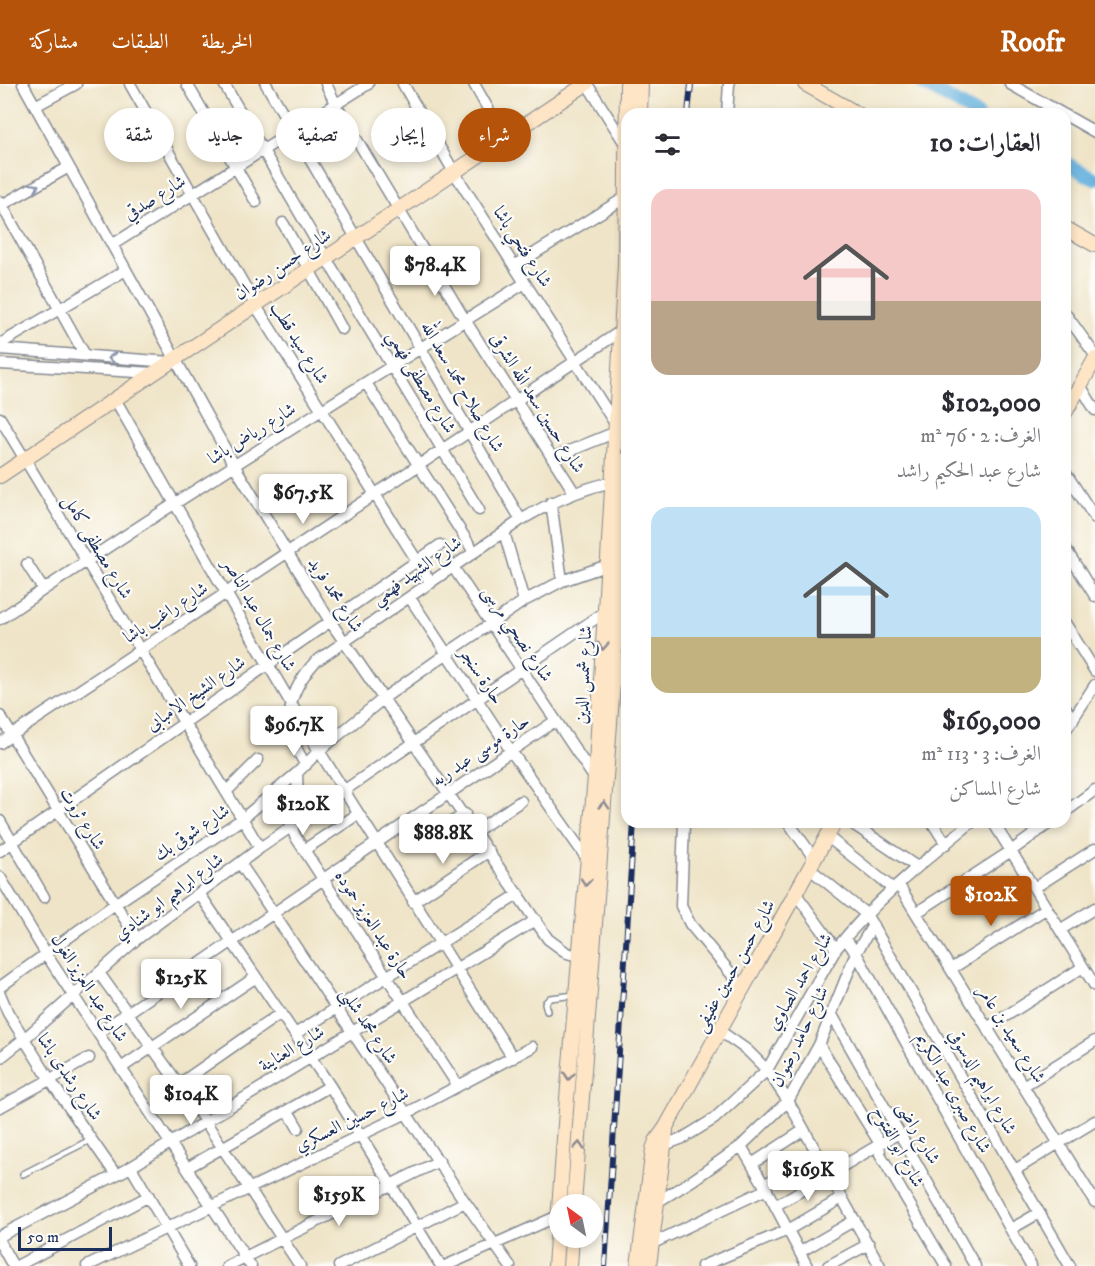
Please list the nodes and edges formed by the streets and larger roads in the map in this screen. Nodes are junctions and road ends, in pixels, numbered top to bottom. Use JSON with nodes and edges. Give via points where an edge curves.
{"nodes":[{"id":1,"x":23,"y":84,"type":"edge"},
{"id":2,"x":76,"y":84,"type":"edge"},
{"id":3,"x":130,"y":84,"type":"edge"},
{"id":4,"x":188,"y":84,"type":"edge"},
{"id":5,"x":224,"y":84,"type":"edge"},
{"id":6,"x":266,"y":84,"type":"edge"},
{"id":7,"x":326,"y":84,"type":"edge"},
{"id":8,"x":368,"y":84,"type":"edge"},
{"id":9,"x":403,"y":84,"type":"edge"},
{"id":10,"x":474,"y":84,"type":"edge"},
{"id":11,"x":587,"y":84,"type":"edge"},
{"id":12,"x":627,"y":84,"type":"edge"},
{"id":13,"x":641,"y":84,"type":"edge"},
{"id":14,"x":729,"y":84,"type":"edge"},
{"id":15,"x":805,"y":84,"type":"edge"},
{"id":16,"x":824,"y":84,"type":"edge"},
{"id":17,"x":1010,"y":84,"type":"edge"},
{"id":18,"x":1024,"y":84,"type":"edge"},
{"id":19,"x":1032,"y":97,"type":"junction"},
{"id":20,"x":839,"y":104,"type":"junction"},
{"id":21,"x":336,"y":105,"type":"junction"},
{"id":22,"x":35,"y":106,"type":"junction"},
{"id":23,"x":238,"y":108,"type":"edge"},
{"id":24,"x":280,"y":108,"type":"edge"},
{"id":25,"x":331,"y":108,"type":"edge"},
{"id":26,"x":488,"y":108,"type":"edge"},
{"id":27,"x":627,"y":108,"type":"edge"},
{"id":28,"x":640,"y":108,"type":"edge"},
{"id":29,"x":727,"y":108,"type":"edge"},
{"id":30,"x":847,"y":108,"type":"edge"},
{"id":31,"x":1052,"y":108,"type":"edge"},
{"id":32,"x":1071,"y":119,"type":"edge"},
{"id":33,"x":531,"y":120,"type":"edge"},
{"id":34,"x":1095,"y":132,"type":"edge"},
{"id":35,"x":621,"y":137,"type":"edge"},
{"id":36,"x":264,"y":152,"type":"edge"},
{"id":37,"x":244,"y":162,"type":"edge"},
{"id":38,"x":312,"y":162,"type":"edge"},
{"id":39,"x":468,"y":162,"type":"edge"},
{"id":40,"x":69,"y":167,"type":"junction"},
{"id":41,"x":236,"y":167,"type":"junction"},
{"id":42,"x":454,"y":172,"type":"junction"},
{"id":43,"x":193,"y":194,"type":"junction"},
{"id":44,"x":621,"y":200,"type":"edge"},
{"id":45,"x":256,"y":202,"type":"dead end"},
{"id":46,"x":0,"y":204,"type":"edge"},
{"id":47,"x":399,"y":209,"type":"junction"},
{"id":48,"x":283,"y":223,"type":"dead end"},
{"id":49,"x":1071,"y":231,"type":"edge"},
{"id":50,"x":356,"y":238,"type":"junction"},
{"id":51,"x":112,"y":245,"type":"junction"},
{"id":52,"x":1095,"y":245,"type":"edge"},
{"id":53,"x":326,"y":258,"type":"junction"},
{"id":54,"x":514,"y":266,"type":"junction"},
{"id":55,"x":309,"y":269,"type":"junction"},
{"id":56,"x":126,"y":270,"type":"junction"},
{"id":57,"x":525,"y":283,"type":"junction"},
{"id":58,"x":256,"y":306,"type":"junction"},
{"id":59,"x":59,"y":309,"type":"junction"},
{"id":60,"x":465,"y":320,"type":"junction"},
{"id":61,"x":1071,"y":323,"type":"edge"},
{"id":62,"x":342,"y":329,"type":"dead end"},
{"id":63,"x":621,"y":331,"type":"joint"},
{"id":64,"x":0,"y":344,"type":"edge"},
{"id":65,"x":421,"y":348,"type":"junction"},
{"id":66,"x":0,"y":349,"type":"edge"},
{"id":67,"x":85,"y":356,"type":"junction"},
{"id":68,"x":1095,"y":357,"type":"edge"},
{"id":69,"x":173,"y":360,"type":"junction"},
{"id":70,"x":576,"y":362,"type":"junction"},
{"id":71,"x":0,"y":364,"type":"edge"},
{"id":72,"x":392,"y":366,"type":"junction"},
{"id":73,"x":154,"y":373,"type":"junction"},
{"id":74,"x":366,"y":383,"type":"junction"},
{"id":75,"x":1080,"y":385,"type":"junction"},
{"id":76,"x":116,"y":399,"type":"junction"},
{"id":77,"x":516,"y":401,"type":"junction"},
{"id":78,"x":1071,"y":402,"type":"edge"},
{"id":79,"x":322,"y":410,"type":"junction"},
{"id":80,"x":1095,"y":410,"type":"edge"},
{"id":81,"x":0,"y":418,"type":"edge"},
{"id":82,"x":616,"y":429,"type":"junction"},
{"id":83,"x":469,"y":432,"type":"junction"},
{"id":84,"x":442,"y":450,"type":"junction"},
{"id":85,"x":552,"y":458,"type":"junction"},
{"id":86,"x":24,"y":460,"type":"junction"},
{"id":87,"x":234,"y":465,"type":"junction"},
{"id":88,"x":418,"y":466,"type":"junction"},
{"id":89,"x":0,"y":476,"type":"edge"},
{"id":90,"x":1071,"y":481,"type":"edge"},
{"id":91,"x":613,"y":482,"type":"junction"},
{"id":92,"x":574,"y":492,"type":"junction"},
{"id":93,"x":375,"y":494,"type":"junction"},
{"id":94,"x":551,"y":502,"type":"junction"},
{"id":95,"x":175,"y":503,"type":"junction"},
{"id":96,"x":479,"y":510,"type":"dead end"},
{"id":97,"x":1095,"y":518,"type":"edge"},
{"id":98,"x":521,"y":520,"type":"junction"},
{"id":99,"x":621,"y":531,"type":"edge"},
{"id":100,"x":504,"y":532,"type":"junction"},
{"id":101,"x":440,"y":545,"type":"dead end"},
{"id":102,"x":287,"y":552,"type":"junction"},
{"id":103,"x":474,"y":552,"type":"junction"},
{"id":104,"x":1071,"y":558,"type":"edge"},
{"id":105,"x":87,"y":560,"type":"junction"},
{"id":106,"x":417,"y":561,"type":"junction"},
{"id":107,"x":27,"y":564,"type":"dead end"},
{"id":108,"x":608,"y":565,"type":"junction"},
{"id":109,"x":453,"y":567,"type":"junction"},
{"id":110,"x":562,"y":581,"type":"junction"},
{"id":111,"x":431,"y":583,"type":"junction"},
{"id":112,"x":43,"y":589,"type":"junction"},
{"id":113,"x":226,"y":593,"type":"junction"},
{"id":114,"x":1095,"y":596,"type":"edge"},
{"id":115,"x":410,"y":598,"type":"junction"},
{"id":116,"x":524,"y":601,"type":"junction"},
{"id":117,"x":605,"y":612,"type":"junction"},
{"id":118,"x":0,"y":619,"type":"edge"},
{"id":119,"x":330,"y":621,"type":"junction"},
{"id":120,"x":490,"y":624,"type":"junction"},
{"id":121,"x":1071,"y":633,"type":"edge"},
{"id":122,"x":344,"y":641,"type":"junction"},
{"id":123,"x":140,"y":650,"type":"junction"},
{"id":124,"x":446,"y":654,"type":"junction"},
{"id":125,"x":268,"y":664,"type":"junction"},
{"id":126,"x":521,"y":670,"type":"junction"},
{"id":127,"x":1095,"y":671,"type":"edge"},
{"id":128,"x":1095,"y":686,"type":"edge"},
{"id":129,"x":384,"y":698,"type":"junction"},
{"id":130,"x":478,"y":700,"type":"junction"},
{"id":131,"x":290,"y":702,"type":"junction"},
{"id":132,"x":0,"y":716,"type":"edge"},
{"id":133,"x":1071,"y":717,"type":"edge"},
{"id":134,"x":1073,"y":720,"type":"junction"},
{"id":135,"x":555,"y":721,"type":"junction"},
{"id":136,"x":184,"y":722,"type":"junction"},
{"id":137,"x":1071,"y":722,"type":"edge"},
{"id":138,"x":11,"y":735,"type":"junction"},
{"id":139,"x":0,"y":742,"type":"edge"},
{"id":140,"x":415,"y":743,"type":"junction"},
{"id":141,"x":320,"y":751,"type":"junction"},
{"id":142,"x":511,"y":751,"type":"junction"},
{"id":143,"x":258,"y":760,"type":"dead end"},
{"id":144,"x":306,"y":765,"type":"junction"},
{"id":145,"x":297,"y":773,"type":"junction"},
{"id":146,"x":595,"y":779,"type":"junction"},
{"id":147,"x":344,"y":790,"type":"junction"},
{"id":148,"x":1095,"y":790,"type":"edge"},
{"id":149,"x":226,"y":792,"type":"junction"},
{"id":150,"x":449,"y":793,"type":"junction"},
{"id":151,"x":521,"y":801,"type":"dead end"},
{"id":152,"x":1071,"y":808,"type":"edge"},
{"id":153,"x":57,"y":811,"type":"junction"},
{"id":154,"x":358,"y":814,"type":"junction"},
{"id":155,"x":465,"y":814,"type":"junction"},
{"id":156,"x":242,"y":819,"type":"junction"},
{"id":157,"x":0,"y":821,"type":"edge"},
{"id":158,"x":292,"y":827,"type":"junction"},
{"id":159,"x":684,"y":828,"type":"edge"},
{"id":160,"x":791,"y":828,"type":"edge"},
{"id":161,"x":832,"y":828,"type":"edge"},
{"id":162,"x":859,"y":828,"type":"edge"},
{"id":163,"x":936,"y":828,"type":"edge"},
{"id":164,"x":965,"y":828,"type":"edge"},
{"id":165,"x":997,"y":828,"type":"edge"},
{"id":166,"x":1043,"y":828,"type":"edge"},
{"id":167,"x":476,"y":831,"type":"junction"},
{"id":168,"x":828,"y":837,"type":"junction"},
{"id":169,"x":424,"y":839,"type":"dead end"},
{"id":170,"x":12,"y":842,"type":"junction"},
{"id":171,"x":376,"y":842,"type":"junction"},
{"id":172,"x":946,"y":844,"type":"junction"},
{"id":173,"x":260,"y":848,"type":"junction"},
{"id":174,"x":1095,"y":849,"type":"edge"},
{"id":175,"x":304,"y":850,"type":"junction"},
{"id":176,"x":0,"y":851,"type":"edge"},
{"id":177,"x":489,"y":851,"type":"junction"},
{"id":178,"x":1011,"y":851,"type":"junction"},
{"id":179,"x":588,"y":861,"type":"junction"},
{"id":180,"x":240,"y":863,"type":"junction"},
{"id":181,"x":812,"y":864,"type":"junction"},
{"id":182,"x":916,"y":867,"type":"junction"},
{"id":183,"x":0,"y":877,"type":"edge"},
{"id":184,"x":323,"y":879,"type":"junction"},
{"id":185,"x":895,"y":886,"type":"junction"},
{"id":186,"x":1034,"y":888,"type":"junction"},
{"id":187,"x":199,"y":893,"type":"junction"},
{"id":188,"x":519,"y":894,"type":"junction"},
{"id":189,"x":796,"y":894,"type":"junction"},
{"id":190,"x":44,"y":897,"type":"dead end"},
{"id":191,"x":413,"y":902,"type":"junction"},
{"id":192,"x":115,"y":904,"type":"junction"},
{"id":193,"x":1047,"y":908,"type":"junction"},
{"id":194,"x":1095,"y":908,"type":"edge"},
{"id":195,"x":273,"y":913,"type":"junction"},
{"id":196,"x":916,"y":913,"type":"junction"},
{"id":197,"x":866,"y":914,"type":"junction"},
{"id":198,"x":536,"y":920,"type":"junction"},
{"id":199,"x":873,"y":925,"type":"junction"},
{"id":200,"x":1060,"y":930,"type":"junction"},
{"id":201,"x":845,"y":938,"type":"junction"},
{"id":202,"x":137,"y":939,"type":"junction"},
{"id":203,"x":232,"y":941,"type":"junction"},
{"id":204,"x":440,"y":943,"type":"junction"},
{"id":205,"x":836,"y":949,"type":"junction"},
{"id":206,"x":856,"y":953,"type":"junction"},
{"id":207,"x":46,"y":954,"type":"junction"},
{"id":208,"x":586,"y":959,"type":"junction"},
{"id":209,"x":456,"y":969,"type":"junction"},
{"id":210,"x":951,"y":969,"type":"junction"},
{"id":211,"x":1088,"y":969,"type":"edge"},
{"id":212,"x":99,"y":973,"type":"junction"},
{"id":213,"x":256,"y":977,"type":"junction"},
{"id":214,"x":386,"y":977,"type":"junction"},
{"id":215,"x":1095,"y":986,"type":"edge"},
{"id":216,"x":0,"y":987,"type":"edge"},
{"id":217,"x":743,"y":988,"type":"junction"},
{"id":218,"x":0,"y":994,"type":"edge"},
{"id":219,"x":74,"y":995,"type":"junction"},
{"id":220,"x":403,"y":1001,"type":"junction"},
{"id":221,"x":336,"y":1008,"type":"junction"},
{"id":222,"x":127,"y":1012,"type":"junction"},
{"id":223,"x":281,"y":1013,"type":"junction"},
{"id":224,"x":832,"y":1016,"type":"junction"},
{"id":225,"x":987,"y":1028,"type":"junction"},
{"id":226,"x":720,"y":1030,"type":"junction"},
{"id":227,"x":353,"y":1032,"type":"junction"},
{"id":228,"x":98,"y":1033,"type":"junction"},
{"id":229,"x":295,"y":1034,"type":"junction"},
{"id":230,"x":24,"y":1039,"type":"junction"},
{"id":231,"x":1095,"y":1041,"type":"edge"},
{"id":232,"x":819,"y":1045,"type":"junction"},
{"id":233,"x":152,"y":1047,"type":"junction"},
{"id":234,"x":532,"y":1047,"type":"dead end"},
{"id":235,"x":311,"y":1057,"type":"junction"},
{"id":236,"x":0,"y":1058,"type":"edge"},
{"id":237,"x":89,"y":1058,"type":"dead end"},
{"id":238,"x":513,"y":1058,"type":"junction"},
{"id":239,"x":121,"y":1068,"type":"junction"},
{"id":240,"x":767,"y":1070,"type":"junction"},
{"id":241,"x":50,"y":1080,"type":"junction"},
{"id":242,"x":179,"y":1084,"type":"junction"},
{"id":243,"x":330,"y":1086,"type":"junction"},
{"id":244,"x":458,"y":1086,"type":"junction"},
{"id":245,"x":1023,"y":1086,"type":"junction"},
{"id":246,"x":788,"y":1101,"type":"junction"},
{"id":247,"x":0,"y":1107,"type":"edge"},
{"id":248,"x":288,"y":1111,"type":"junction"},
{"id":249,"x":407,"y":1113,"type":"junction"},
{"id":250,"x":205,"y":1121,"type":"junction"},
{"id":251,"x":1095,"y":1121,"type":"edge"},
{"id":252,"x":298,"y":1128,"type":"dead end"},
{"id":253,"x":804,"y":1130,"type":"junction"},
{"id":254,"x":899,"y":1133,"type":"junction"},
{"id":255,"x":360,"y":1135,"type":"junction"},
{"id":256,"x":170,"y":1142,"type":"junction"},
{"id":257,"x":1059,"y":1143,"type":"junction"},
{"id":258,"x":880,"y":1144,"type":"junction"},
{"id":259,"x":741,"y":1146,"type":"junction"},
{"id":260,"x":222,"y":1148,"type":"junction"},
{"id":261,"x":658,"y":1148,"type":"junction"},
{"id":262,"x":816,"y":1153,"type":"junction"},
{"id":263,"x":439,"y":1161,"type":"junction"},
{"id":264,"x":752,"y":1164,"type":"junction"},
{"id":265,"x":131,"y":1167,"type":"junction"},
{"id":266,"x":187,"y":1168,"type":"junction"},
{"id":267,"x":1015,"y":1170,"type":"junction"},
{"id":268,"x":116,"y":1175,"type":"junction"},
{"id":269,"x":828,"y":1175,"type":"junction"},
{"id":270,"x":390,"y":1185,"type":"junction"},
{"id":271,"x":765,"y":1187,"type":"junction"},
{"id":272,"x":248,"y":1188,"type":"junction"},
{"id":273,"x":560,"y":1194,"type":"edge"},
{"id":274,"x":574,"y":1194,"type":"edge"},
{"id":275,"x":1093,"y":1194,"type":"edge"},
{"id":276,"x":148,"y":1196,"type":"junction"},
{"id":277,"x":842,"y":1198,"type":"junction"},
{"id":278,"x":465,"y":1202,"type":"junction"},
{"id":279,"x":651,"y":1204,"type":"junction"},
{"id":280,"x":212,"y":1206,"type":"junction"},
{"id":281,"x":775,"y":1206,"type":"junction"},
{"id":282,"x":1039,"y":1213,"type":"junction"},
{"id":283,"x":549,"y":1220,"type":"edge"},
{"id":284,"x":855,"y":1220,"type":"junction"},
{"id":285,"x":417,"y":1227,"type":"junction"},
{"id":286,"x":166,"y":1228,"type":"junction"},
{"id":287,"x":1011,"y":1229,"type":"junction"},
{"id":288,"x":788,"y":1230,"type":"junction"},
{"id":289,"x":0,"y":1236,"type":"edge"},
{"id":290,"x":283,"y":1239,"type":"junction"},
{"id":291,"x":0,"y":1243,"type":"edge"},
{"id":292,"x":495,"y":1243,"type":"junction"},
{"id":293,"x":869,"y":1244,"type":"junction"},
{"id":294,"x":646,"y":1246,"type":"junction"},
{"id":295,"x":556,"y":1248,"type":"edge"},
{"id":296,"x":571,"y":1248,"type":"edge"},
{"id":297,"x":800,"y":1252,"type":"junction"},
{"id":298,"x":249,"y":1262,"type":"edge"},
{"id":299,"x":15,"y":1266,"type":"edge"},
{"id":300,"x":87,"y":1266,"type":"edge"},
{"id":301,"x":189,"y":1266,"type":"edge"},
{"id":302,"x":226,"y":1266,"type":"edge"},
{"id":303,"x":300,"y":1266,"type":"edge"},
{"id":304,"x":339,"y":1266,"type":"edge"},
{"id":305,"x":441,"y":1266,"type":"edge"},
{"id":306,"x":446,"y":1266,"type":"edge"},
{"id":307,"x":510,"y":1266,"type":"edge"},
{"id":308,"x":555,"y":1266,"type":"edge"},
{"id":309,"x":570,"y":1266,"type":"edge"},
{"id":310,"x":639,"y":1266,"type":"edge"},
{"id":311,"x":649,"y":1266,"type":"edge"},
{"id":312,"x":702,"y":1266,"type":"edge"},
{"id":313,"x":807,"y":1266,"type":"edge"},
{"id":314,"x":828,"y":1266,"type":"edge"},
{"id":315,"x":880,"y":1266,"type":"edge"},
{"id":316,"x":946,"y":1266,"type":"edge"},
{"id":317,"x":975,"y":1266,"type":"edge"},
{"id":318,"x":1031,"y":1266,"type":"edge"},
{"id":319,"x":1070,"y":1266,"type":"edge"}],
"edges":[{"from":1,"to":22,"type":"street","name":"شارع محمد فريد"},
{"from":2,"to":22,"type":"street"},
{"from":3,"to":43,"type":"street","name":"شارع سيد قطب"},
{"from":4,"to":41,"type":"street"},
{"from":5,"to":23,"type":"street","name":"شارع مصطفى فهمي"},
{"from":6,"to":24,"type":"street","name":"شارع صلاح محمد سعد الله"},
{"from":7,"to":21,"type":"street","name":"شارع حسين سعد الله الشرقى"},
{"from":8,"to":21,"type":"street","name":"شارع صدقي"},
{"from":9,"to":42,"type":"street","name":"شارع فتحي باشا"},
{"from":10,"to":26,"type":"street"},
{"from":11,"to":33,"type":"street","name":"شارع حسن رضوان"},
{"from":11,"to":35,"type":"street"},
{"from":12,"to":27,"type":"street","name":"شارع شمس الدين"},
{"from":13,"to":28,"type":"street"},
{"from":14,"to":29,"type":"street"},
{"from":15,"to":20,"type":"street"},
{"from":16,"to":20,"type":"street"},
{"from":17,"to":19,"type":"street"},
{"from":18,"to":19,"type":"street"},
{"from":19,"to":31,"type":"street"},
{"from":20,"to":30,"type":"street"},
{"from":21,"to":25,"type":"street","name":"شارع صدقي"},
{"from":21,"to":47,"type":"street","name":"شارع حسين سعد الله الشرقى"},
{"from":22,"to":40,"type":"street","name":"شارع محمد فريد"},
{"from":32,"to":34,"type":"street"},
{"from":36,"to":53,"type":"street","name":"شارع مصطفى فهمي"},
{"from":37,"to":41,"type":"street","name":"شارع صدقي"},
{"from":38,"to":50,"type":"street","name":"شارع صلاح محمد سعد الله"},
{"from":39,"to":42,"type":"street","name":"شارع حسن رضوان"},
{"from":46,"to":40,"type":"street","one_way":true},
{"from":40,"to":51,"type":"street","name":"شارع محمد فريد"},
{"from":41,"to":43,"type":"street","name":"شارع صدقي"},
{"from":41,"to":45,"type":"street"},
{"from":42,"to":47,"type":"street","name":"شارع حسن رضوان"},
{"from":42,"to":54,"type":"street","name":"شارع فتحي باشا"},
{"from":43,"to":51,"type":"street","name":"شارع صدقي"},
{"from":43,"to":58,"type":"street","name":"شارع سيد قطب"},
{"from":44,"to":54,"type":"street"},
{"from":46,"to":59,"type":"street"},
{"from":47,"to":50,"type":"street","name":"شارع حسن رضوان"},
{"from":47,"to":60,"type":"street","name":"شارع حسين سعد الله الشرقى"},
{"from":48,"to":55,"type":"street"},
{"from":49,"to":52,"type":"street"},
{"from":50,"to":53,"type":"street","name":"شارع حسن رضوان"},
{"from":50,"to":65,"type":"street","name":"شارع صلاح محمد سعد الله"},
{"from":51,"to":56,"type":"street","name":"شارع محمد فريد"},
{"from":53,"to":55,"type":"street","name":"شارع حسن رضوان"},
{"from":53,"to":72,"type":"street","name":"شارع مصطفى فهمي"},
{"from":54,"to":57,"type":"street","name":"شارع فتحي باشا"},
{"from":55,"to":58,"type":"street","name":"شارع حسن رضوان"},
{"from":55,"to":62,"type":"street"},
{"from":56,"to":59,"type":"street"},
{"from":56,"to":69,"type":"street","name":"شارع محمد فريد"},
{"from":57,"to":60,"type":"street","name":"شارع رياض باشا"},
{"from":57,"to":70,"type":"street","name":"شارع فتحي باشا"},
{"from":58,"to":69,"type":"street","name":"شارع حسن رضوان"},
{"from":58,"to":79,"type":"street","name":"شارع سيد قطب"},
{"from":59,"to":64,"type":"street"},
{"from":59,"to":67,"type":"street"},
{"from":60,"to":65,"type":"street","name":"شارع رياض باشا"},
{"from":60,"to":77,"type":"street","name":"شارع حسين سعد الله الشرقى"},
{"from":61,"to":68,"type":"street"},
{"from":63,"to":70,"type":"street","name":"شارع راغب باشا"},
{"from":63,"to":82,"type":"street","name":"شارع شمس الدين"},
{"from":65,"to":72,"type":"street","name":"شارع رياض باشا"},
{"from":65,"to":83,"type":"street","name":"شارع صلاح محمد سعد الله"},
{"from":66,"to":67,"type":"street"},
{"from":69,"to":67,"type":"street","one_way":true},
{"from":68,"to":75,"type":"street"},
{"from":69,"to":73,"type":"street","name":"شارع حسن رضوان"},
{"from":69,"to":87,"type":"street","name":"شارع محمد فريد"},
{"from":70,"to":77,"type":"street","name":"شارع راغب باشا"},
{"from":70,"to":82,"type":"street","name":"شارع فتحي باشا"},
{"from":71,"to":73,"type":"street"},
{"from":72,"to":74,"type":"street","name":"شارع رياض باشا"},
{"from":72,"to":84,"type":"street","name":"شارع مصطفى فهمي"},
{"from":73,"to":76,"type":"street","name":"شارع حسن رضوان"},
{"from":74,"to":79,"type":"street","name":"شارع رياض باشا"},
{"from":74,"to":88,"type":"street"},
{"from":75,"to":78,"type":"street"},
{"from":75,"to":80,"type":"street"},
{"from":76,"to":86,"type":"street","name":"شارع حسن رضوان"},
{"from":76,"to":95,"type":"street","name":"شارع جمال عبد الناصر"},
{"from":77,"to":83,"type":"street","name":"شارع راغب باشا"},
{"from":77,"to":85,"type":"street","name":"شارع حسين سعد الله الشرقى"},
{"from":79,"to":87,"type":"street","name":"شارع رياض باشا"},
{"from":79,"to":93,"type":"street","name":"شارع سيد قطب"},
{"from":81,"to":86,"type":"street","name":"شارع مصطفى كامل"},
{"from":82,"to":85,"type":"street"},
{"from":82,"to":91,"type":"street","name":"شارع شمس الدين"},
{"from":83,"to":84,"type":"street","name":"شارع راغب باشا"},
{"from":83,"to":98,"type":"street","name":"شارع صلاح محمد سعد الله"},
{"from":84,"to":88,"type":"street","name":"شارع راغب باشا"},
{"from":84,"to":96,"type":"street","name":"شارع مصطفى فهمي"},
{"from":85,"to":92,"type":"street","name":"شارع حسين سعد الله الشرقى"},
{"from":86,"to":89,"type":"street","name":"شارع حسن رضوان"},
{"from":86,"to":105,"type":"street","name":"شارع مصطفى كامل"},
{"from":87,"to":95,"type":"street","name":"شارع رياض باشا"},
{"from":87,"to":102,"type":"street","name":"شارع محمد فريد"},
{"from":88,"to":93,"type":"street","name":"شارع راغب باشا"},
{"from":88,"to":103,"type":"street"},
{"from":90,"to":97,"type":"street"},
{"from":91,"to":92,"type":"street","name":"شارع الشهيد فهمي"},
{"from":91,"to":108,"type":"street","name":"شارع شمس الدين"},
{"from":92,"to":94,"type":"street","name":"شارع الشهيد فهمي"},
{"from":93,"to":102,"type":"street","name":"شارع راغب باشا"},
{"from":93,"to":106,"type":"street","name":"شارع سيد قطب"},
{"from":94,"to":98,"type":"street","name":"شارع الشهيد فهمي"},
{"from":94,"to":110,"type":"street"},
{"from":95,"to":105,"type":"street","name":"شارع رياض باشا"},
{"from":95,"to":113,"type":"street","name":"شارع جمال عبد الناصر"},
{"from":98,"to":100,"type":"street","name":"شارع الشهيد فهمي"},
{"from":208,"to":99,"type":"street","name":"شارع شمس الدين","one_way":true},
{"from":100,"to":103,"type":"street","name":"شارع الشهيد فهمي"},
{"from":100,"to":116,"type":"street"},
{"from":101,"to":106,"type":"street","name":"شارع الشيخ الامبابى"},
{"from":102,"to":113,"type":"street","name":"شارع راغب باشا"},
{"from":102,"to":119,"type":"street","name":"شارع محمد فريد"},
{"from":103,"to":109,"type":"street","name":"شارع الشهيد فهمي"},
{"from":104,"to":114,"type":"street"},
{"from":105,"to":112,"type":"street","name":"شارع رياض باشا"},
{"from":105,"to":123,"type":"street","name":"شارع مصطفى كامل"},
{"from":106,"to":111,"type":"street","name":"شارع سيد قطب"},
{"from":106,"to":119,"type":"street","name":"شارع الشيخ الامبابى"},
{"from":107,"to":112,"type":"street"},
{"from":108,"to":110,"type":"street","name":"شارع شوقى بك"},
{"from":108,"to":117,"type":"street","name":"شارع شمس الدين"},
{"from":109,"to":111,"type":"street","name":"شارع الشهيد فهمي"},
{"from":109,"to":120,"type":"street","name":"شارع نصحي مرسى"},
{"from":110,"to":116,"type":"street","name":"شارع شوقى بك"},
{"from":111,"to":115,"type":"street","name":"شارع الشهيد فهمي"},
{"from":112,"to":118,"type":"street","name":"شارع رياض باشا"},
{"from":113,"to":123,"type":"street","name":"شارع راغب باشا"},
{"from":113,"to":125,"type":"street","name":"شارع جمال عبد الناصر"},
{"from":115,"to":122,"type":"street","name":"شارع الشهيد فهمي"},
{"from":115,"to":124,"type":"street","name":"حارة سنجر"},
{"from":116,"to":120,"type":"street","name":"شارع شوقى بك"},
{"from":117,"to":126,"type":"street","name":"شارع ابراهيم ابو شنادي"},
{"from":117,"to":146,"type":"street","name":"شارع شمس الدين","one_way":true},
{"from":119,"to":122,"type":"street","name":"شارع محمد فريد"},
{"from":119,"to":125,"type":"street","name":"شارع الشيخ الامبابى"},
{"from":120,"to":124,"type":"street","name":"شارع شوقى بك"},
{"from":120,"to":126,"type":"street","name":"شارع نصحي مرسى"},
{"from":121,"to":127,"type":"street"},
{"from":122,"to":129,"type":"street","name":"شارع محمد فريد"},
{"from":122,"to":131,"type":"street","name":"شارع الشهيد فهمي","via":[[302,677]]},
{"from":123,"to":136,"type":"street","name":"شارع مصطفى كامل"},
{"from":123,"to":138,"type":"street","name":"شارع راغب باشا"},
{"from":124,"to":129,"type":"street","name":"شارع شوقى بك"},
{"from":124,"to":130,"type":"street","name":"حارة سنجر"},
{"from":125,"to":131,"type":"street","name":"شارع جمال عبد الناصر"},
{"from":125,"to":136,"type":"street","name":"شارع الشيخ الامبابى"},
{"from":126,"to":130,"type":"street","name":"شارع ابراهيم ابو شنادي"},
{"from":126,"to":135,"type":"street","name":"شارع نصحي مرسى"},
{"from":128,"to":134,"type":"street"},
{"from":129,"to":140,"type":"street","name":"شارع محمد فريد"},
{"from":129,"to":141,"type":"street","name":"شارع شوقى بك"},
{"from":130,"to":140,"type":"street","name":"شارع ابراهيم ابو شنادي"},
{"from":130,"to":142,"type":"street","name":"حارة سنجر"},
{"from":131,"to":141,"type":"street","name":"شارع جمال عبد الناصر"},
{"from":131,"to":144,"type":"street","name":"شارع الشهيد فهمي","via":[[293,742]]},
{"from":132,"to":138,"type":"street","name":"شارع ثروت"},
{"from":133,"to":134,"type":"street"},
{"from":134,"to":137,"type":"street"},
{"from":135,"to":142,"type":"street","name":"حارة موسى عبد ربه"},
{"from":135,"to":146,"type":"street","name":"شارع نصحي مرسى"},
{"from":136,"to":149,"type":"street","name":"شارع مصطفى كامل"},
{"from":136,"to":153,"type":"street","name":"شارع الشيخ الامبابى"},
{"from":138,"to":139,"type":"street","name":"شارع راغب باشا"},
{"from":138,"to":153,"type":"street","name":"شارع ثروت"},
{"from":140,"to":147,"type":"street","name":"شارع ابراهيم ابو شنادي"},
{"from":140,"to":150,"type":"street","name":"شارع محمد فريد"},
{"from":141,"to":144,"type":"street","name":"شارع شوقى بك"},
{"from":141,"to":147,"type":"street","name":"شارع جمال عبد الناصر"},
{"from":142,"to":150,"type":"street","name":"حارة موسى عبد ربه"},
{"from":142,"to":179,"type":"street","name":"حارة سنجر"},
{"from":143,"to":149,"type":"street"},
{"from":144,"to":145,"type":"street","name":"شارع شوقى بك"},
{"from":145,"to":156,"type":"street","name":"شارع شوقى بك"},
{"from":145,"to":158,"type":"street","via":[[298,800]]},
{"from":146,"to":179,"type":"street","name":"شارع شمس الدين"},
{"from":147,"to":154,"type":"street","name":"شارع جمال عبد الناصر"},
{"from":147,"to":158,"type":"street","name":"شارع ابراهيم ابو شنادي"},
{"from":148,"to":152,"type":"street"},
{"from":149,"to":156,"type":"street","name":"شارع مصطفى كامل"},
{"from":150,"to":155,"type":"street","name":"شارع محمد فريد"},
{"from":150,"to":171,"type":"street","name":"حارة موسى عبد ربه"},
{"from":151,"to":167,"type":"street"},
{"from":153,"to":170,"type":"street","name":"شارع الشيخ الامبابى"},
{"from":153,"to":192,"type":"street","name":"شارع ثروت"},
{"from":154,"to":171,"type":"street","name":"شارع جمال عبد الناصر"},
{"from":154,"to":175,"type":"street"},
{"from":155,"to":167,"type":"street","name":"شارع محمد فريد"},
{"from":155,"to":169,"type":"street"},
{"from":156,"to":173,"type":"street","name":"شارع مصطفى كامل"},
{"from":156,"to":192,"type":"street","name":"شارع شوقى بك"},
{"from":157,"to":170,"type":"street"},
{"from":158,"to":173,"type":"street","name":"شارع ابراهيم ابو شنادي"},
{"from":158,"to":175,"type":"street","name":"حارة عبد العزيز حموده"},
{"from":159,"to":217,"type":"street","via":[[684,916]]},
{"from":160,"to":181,"type":"street","name":"شارع ابراهيم الدسوقي"},
{"from":161,"to":168,"type":"street","name":"شارع حسن حسين عفيفى"},
{"from":162,"to":182,"type":"street"},
{"from":163,"to":172,"type":"street"},
{"from":164,"to":172,"type":"street","name":"شارع احمد الصاوي"},
{"from":165,"to":178,"type":"street"},
{"from":166,"to":178,"type":"street"},
{"from":167,"to":177,"type":"street","name":"شارع محمد فريد"},
{"from":168,"to":181,"type":"street","name":"شارع حسن حسين عفيفى"},
{"from":168,"to":185,"type":"street","name":"شارع سعيد بن عامر"},
{"from":170,"to":176,"type":"street","name":"شارع الشيخ الامبابى"},
{"from":170,"to":190,"type":"street"},
{"from":171,"to":184,"type":"street","name":"حارة موسى عبد ربه"},
{"from":171,"to":191,"type":"street","name":"شارع جمال عبد الناصر"},
{"from":172,"to":182,"type":"street","name":"شارع احمد الصاوي"},
{"from":173,"to":180,"type":"street","name":"شارع ابراهيم ابو شنادي"},
{"from":174,"to":186,"type":"street"},
{"from":175,"to":184,"type":"street","name":"حارة عبد العزيز حموده"},
{"from":177,"to":188,"type":"street","name":"شارع محمد فريد"},
{"from":177,"to":191,"type":"street"},
{"from":178,"to":186,"type":"street"},
{"from":178,"to":196,"type":"street"},
{"from":179,"to":208,"type":"street","name":"شارع شمس الدين","one_way":true},
{"from":180,"to":187,"type":"street","name":"شارع ابراهيم ابو شنادي"},
{"from":180,"to":195,"type":"street","name":"شارع محمد شلبى"},
{"from":181,"to":189,"type":"street","name":"شارع حسن حسين عفيفى"},
{"from":181,"to":197,"type":"street","name":"شارع ابراهيم الدسوقي"},
{"from":182,"to":185,"type":"street","name":"شارع احمد الصاوي"},
{"from":183,"to":207,"type":"street","name":"شارع عبد العزيز الغول"},
{"from":184,"to":195,"type":"street","name":"حارة موسى عبد ربه"},
{"from":184,"to":214,"type":"street","name":"حارة عبد العزيز حموده"},
{"from":185,"to":196,"type":"street","name":"شارع سعيد بن عامر"},
{"from":185,"to":197,"type":"street","name":"شارع احمد الصاوي"},
{"from":186,"to":193,"type":"street"},
{"from":187,"to":202,"type":"street","name":"شارع ابراهيم ابو شنادي"},
{"from":187,"to":203,"type":"street"},
{"from":188,"to":198,"type":"street","name":"شارع محمد فريد"},
{"from":188,"to":204,"type":"street"},
{"from":189,"to":205,"type":"street"},
{"from":189,"to":217,"type":"street","name":"شارع حسن حسين عفيفى"},
{"from":191,"to":204,"type":"street","name":"شارع جمال عبد الناصر"},
{"from":192,"to":202,"type":"street","name":"شارع ثروت"},
{"from":192,"to":207,"type":"street","name":"شارع شوقى بك"},
{"from":193,"to":200,"type":"street"},
{"from":193,"to":210,"type":"street"},
{"from":194,"to":200,"type":"street"},
{"from":195,"to":203,"type":"street","name":"حارة موسى عبد ربه"},
{"from":195,"to":221,"type":"street","name":"شارع محمد شلبى"},
{"from":196,"to":210,"type":"street","name":"شارع سعيد بن عامر"},
{"from":197,"to":199,"type":"street","name":"شارع ابراهيم الدسوقي"},
{"from":197,"to":201,"type":"street","name":"شارع احمد الصاوي"},
{"from":198,"to":208,"type":"street","name":"شارع محمد فريد","via":[[554,944]]},
{"from":198,"to":209,"type":"street","name":"شارع العناينة"},
{"from":199,"to":206,"type":"street","name":"شارع حامد رضوان"},
{"from":199,"to":267,"type":"street","name":"شارع ابراهيم الدسوقي"},
{"from":200,"to":211,"type":"street"},
{"from":201,"to":205,"type":"street","name":"شارع احمد الصاوي"},
{"from":201,"to":206,"type":"street","name":"شارع صبرى عبد الكريم"},
{"from":202,"to":212,"type":"street","name":"شارع ابراهيم ابو شنادي"},
{"from":203,"to":213,"type":"street"},
{"from":203,"to":222,"type":"street","name":"حارة موسى عبد ربه"},
{"from":204,"to":209,"type":"street","name":"شارع جمال عبد الناصر"},
{"from":204,"to":214,"type":"street"},
{"from":205,"to":240,"type":"street","name":"شارع احمد الصاوي"},
{"from":206,"to":224,"type":"street","name":"شارع حامد رضوان"},
{"from":206,"to":287,"type":"street","name":"شارع صبرى عبد الكريم"},
{"from":207,"to":216,"type":"street","name":"شارع شوقى بك"},
{"from":207,"to":219,"type":"street","name":"شارع عبد العزيز الغول"},
{"from":208,"to":273,"type":"street","name":"شارع شمس الدين","one_way":true,"via":[[576,995]]},
{"from":274,"to":208,"type":"street","name":"شارع شمس الدين","one_way":true},
{"from":209,"to":220,"type":"street","name":"شارع العناينة"},
{"from":209,"to":238,"type":"street","name":"شارع جمال عبد الناصر"},
{"from":210,"to":225,"type":"street","name":"شارع سعيد بن عامر"},
{"from":211,"to":215,"type":"street"},
{"from":211,"to":225,"type":"street"},
{"from":212,"to":219,"type":"street","name":"شارع ابراهيم ابو شنادي"},
{"from":212,"to":222,"type":"street"},
{"from":213,"to":223,"type":"street"},
{"from":213,"to":233,"type":"street"},
{"from":214,"to":220,"type":"street","name":"حارة عبد العزيز حموده"},
{"from":214,"to":221,"type":"street"},
{"from":217,"to":226,"type":"street","name":"شارع حسن حسين عفيفى"},
{"from":218,"to":230,"type":"street","name":"شارع رشدى باشا"},
{"from":219,"to":228,"type":"street","name":"شارع عبد العزيز الغول"},
{"from":219,"to":230,"type":"street","name":"شارع ابراهيم ابو شنادي"},
{"from":220,"to":227,"type":"street","name":"شارع العناينة"},
{"from":220,"to":244,"type":"street","name":"حارة عبد العزيز حموده"},
{"from":221,"to":227,"type":"street","name":"شارع محمد شلبى"},
{"from":221,"to":229,"type":"street"},
{"from":222,"to":228,"type":"street","name":"حارة موسى عبد ربه"},
{"from":222,"to":233,"type":"street"},
{"from":223,"to":229,"type":"street"},
{"from":223,"to":242,"type":"street"},
{"from":224,"to":232,"type":"street","name":"شارع حامد رضوان"},
{"from":224,"to":254,"type":"street","name":"شارع راضى"},
{"from":225,"to":245,"type":"street","name":"شارع سعيد بن عامر"},
{"from":226,"to":240,"type":"street"},
{"from":226,"to":261,"type":"street","name":"شارع حسن حسين عفيفى"},
{"from":227,"to":235,"type":"street","name":"شارع العناينة"},
{"from":227,"to":249,"type":"street","name":"شارع محمد شلبى"},
{"from":228,"to":239,"type":"street","name":"شارع عبد العزيز الغول"},
{"from":229,"to":235,"type":"street"},
{"from":230,"to":236,"type":"street","name":"شارع ابراهيم ابو شنادي"},
{"from":230,"to":241,"type":"street","name":"شارع رشدى باشا"},
{"from":231,"to":245,"type":"street"},
{"from":232,"to":246,"type":"street","name":"شارع حامد رضوان"},
{"from":232,"to":258,"type":"street","name":"شارع ابو الفتوح"},
{"from":233,"to":239,"type":"street"},
{"from":233,"to":242,"type":"street"},
{"from":234,"to":238,"type":"street","name":"شارع حسين العسكري"},
{"from":235,"to":243,"type":"street"},
{"from":235,"to":250,"type":"street","name":"شارع العناينة"},
{"from":237,"to":241,"type":"street"},
{"from":238,"to":244,"type":"street","name":"شارع حسين العسكري"},
{"from":239,"to":256,"type":"street","name":"شارع عبد العزيز الغول"},
{"from":240,"to":246,"type":"street"},
{"from":240,"to":261,"type":"street","name":"شارع احمد الصاوي","via":[[714,1119]]},
{"from":241,"to":247,"type":"street"},
{"from":241,"to":268,"type":"street","name":"شارع رشدى باشا"},
{"from":242,"to":250,"type":"street"},
{"from":243,"to":248,"type":"street"},
{"from":243,"to":255,"type":"street"},
{"from":244,"to":249,"type":"street","name":"شارع حسين العسكري"},
{"from":245,"to":257,"type":"street","name":"شارع سعيد بن عامر"},
{"from":246,"to":253,"type":"street"},
{"from":246,"to":259,"type":"street","name":"شارع حامد رضوان"},
{"from":248,"to":252,"type":"street"},
{"from":248,"to":260,"type":"street"},
{"from":249,"to":255,"type":"street","name":"شارع حسين العسكري"},
{"from":249,"to":263,"type":"street","name":"شارع محمد شلبى"},
{"from":250,"to":256,"type":"street","name":"شارع العناينة"},
{"from":250,"to":260,"type":"street"},
{"from":251,"to":257,"type":"street"},
{"from":253,"to":262,"type":"street"},
{"from":253,"to":264,"type":"street"},
{"from":254,"to":258,"type":"street"},
{"from":254,"to":317,"type":"street","name":"شارع راضى"},
{"from":255,"to":270,"type":"street"},
{"from":255,"to":272,"type":"street","name":"شارع حسين العسكري"},
{"from":256,"to":265,"type":"street","name":"شارع العناينة"},
{"from":256,"to":266,"type":"street","name":"شارع عبد العزيز الغول"},
{"from":257,"to":267,"type":"street"},
{"from":257,"to":275,"type":"street","name":"شارع سعيد بن عامر"},
{"from":258,"to":269,"type":"street"},
{"from":258,"to":316,"type":"street","name":"شارع ابو الفتوح","via":[[880,1154]]},
{"from":259,"to":264,"type":"street"},
{"from":259,"to":279,"type":"street","name":"شارع حامد رضوان"},
{"from":260,"to":266,"type":"street"},
{"from":260,"to":272,"type":"street"},
{"from":261,"to":279,"type":"street","name":"شارع حسن حسين عفيفى"},
{"from":262,"to":269,"type":"street"},
{"from":262,"to":271,"type":"street"},
{"from":263,"to":270,"type":"street"},
{"from":263,"to":278,"type":"street","name":"شارع محمد شلبى"},
{"from":264,"to":271,"type":"street"},
{"from":265,"to":268,"type":"street","name":"شارع العناينة"},
{"from":265,"to":276,"type":"street"},
{"from":266,"to":280,"type":"street","name":"شارع عبد العزيز الغول"},
{"from":267,"to":282,"type":"street","name":"شارع ابراهيم الدسوقي"},
{"from":268,"to":289,"type":"street","name":"شارع العناينة"},
{"from":269,"to":277,"type":"street"},
{"from":269,"to":281,"type":"street"},
{"from":270,"to":285,"type":"street"},
{"from":270,"to":290,"type":"street"},
{"from":271,"to":281,"type":"street"},
{"from":271,"to":294,"type":"street"},
{"from":272,"to":280,"type":"street","name":"شارع حسين العسكري"},
{"from":272,"to":290,"type":"street"},
{"from":276,"to":286,"type":"street"},
{"from":276,"to":299,"type":"street"},
{"from":277,"to":284,"type":"street"},
{"from":277,"to":288,"type":"street"},
{"from":278,"to":285,"type":"street"},
{"from":278,"to":292,"type":"street","name":"شارع محمد شلبى"},
{"from":279,"to":294,"type":"street","name":"شارع حسن حسين عفيفى"},
{"from":280,"to":286,"type":"street","name":"شارع حسين العسكري"},
{"from":280,"to":298,"type":"street","name":"شارع عبد العزيز الغول"},
{"from":281,"to":288,"type":"street"},
{"from":282,"to":287,"type":"street"},
{"from":282,"to":319,"type":"street","name":"شارع ابراهيم الدسوقي"},
{"from":283,"to":292,"type":"street"},
{"from":284,"to":293,"type":"street"},
{"from":284,"to":297,"type":"street"},
{"from":285,"to":304,"type":"street"},
{"from":285,"to":305,"type":"street"},
{"from":286,"to":300,"type":"street","name":"شارع حسين العسكري"},
{"from":286,"to":301,"type":"street"},
{"from":287,"to":318,"type":"street","name":"شارع صبرى عبد الكريم"},
{"from":288,"to":297,"type":"street"},
{"from":288,"to":312,"type":"street"},
{"from":290,"to":298,"type":"street"},
{"from":290,"to":303,"type":"street"},
{"from":291,"to":299,"type":"street"},
{"from":292,"to":306,"type":"street"},
{"from":292,"to":307,"type":"street","name":"شارع محمد شلبى"},
{"from":293,"to":314,"type":"street"},
{"from":293,"to":315,"type":"street"},
{"from":294,"to":310,"type":"street","name":"شارع حسن حسين عفيفى"},
{"from":294,"to":311,"type":"street","name":"شارع حسن حسين عفيفى"},
{"from":295,"to":308,"type":"street","name":"شارع شمس الدين"},
{"from":296,"to":309,"type":"street"},
{"from":297,"to":313,"type":"street"},
{"from":298,"to":302,"type":"street"}]}
